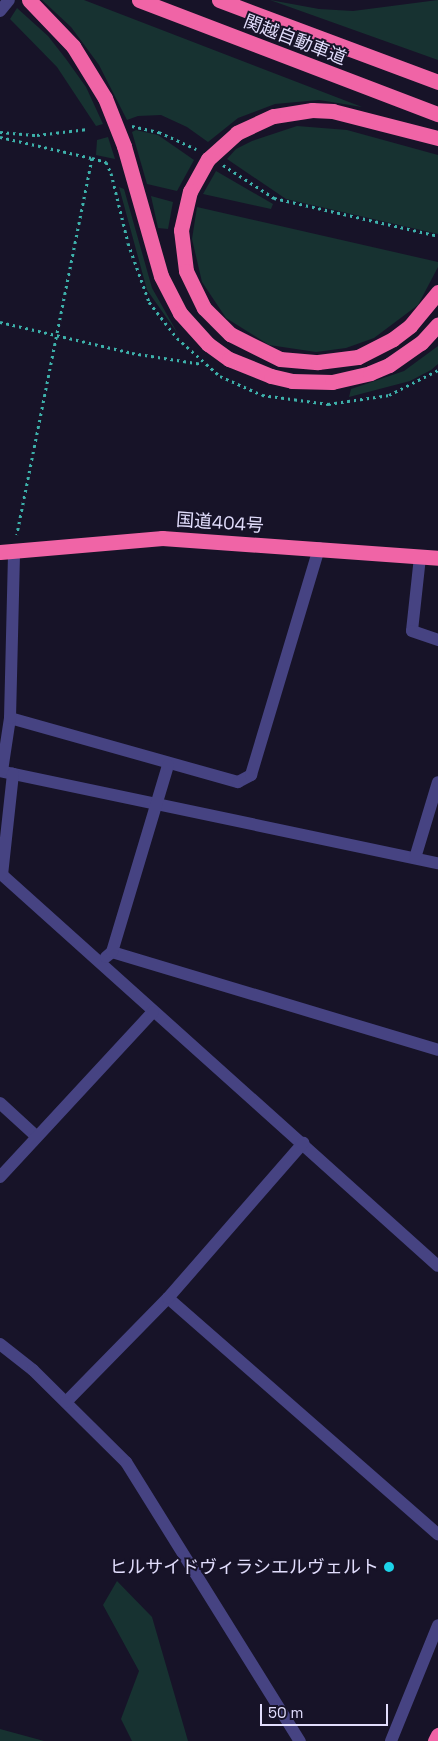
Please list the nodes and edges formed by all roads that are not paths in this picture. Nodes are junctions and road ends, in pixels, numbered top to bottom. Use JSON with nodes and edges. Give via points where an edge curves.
{"nodes":[{"id":1,"x":9,"y":0,"type":"edge"},
{"id":2,"x":29,"y":0,"type":"edge"},
{"id":3,"x":138,"y":0,"type":"edge"},
{"id":4,"x":219,"y":0,"type":"edge"},
{"id":5,"x":0,"y":11,"type":"edge"},
{"id":6,"x":438,"y":82,"type":"edge"},
{"id":7,"x":438,"y":114,"type":"edge"},
{"id":8,"x":438,"y":138,"type":"edge"},
{"id":9,"x":438,"y":292,"type":"edge"},
{"id":10,"x":438,"y":324,"type":"edge"},
{"id":11,"x":319,"y":548,"type":"junction"},
{"id":12,"x":7,"y":551,"type":"edge"},
{"id":13,"x":420,"y":557,"type":"junction"},
{"id":14,"x":438,"y":558,"type":"edge"},
{"id":15,"x":438,"y":640,"type":"edge"},
{"id":16,"x":10,"y":718,"type":"junction"},
{"id":17,"x":168,"y":765,"type":"junction"},
{"id":18,"x":5,"y":772,"type":"edge"},
{"id":19,"x":438,"y":782,"type":"edge"},
{"id":20,"x":156,"y":803,"type":"junction"},
{"id":21,"x":415,"y":858,"type":"junction"},
{"id":22,"x":438,"y":863,"type":"edge"},
{"id":23,"x":2,"y":878,"type":"edge"},
{"id":24,"x":112,"y":952,"type":"junction"},
{"id":25,"x":100,"y":962,"type":"junction"},
{"id":26,"x":153,"y":1012,"type":"junction"},
{"id":27,"x":438,"y":1050,"type":"edge"},
{"id":28,"x":0,"y":1103,"type":"edge"},
{"id":29,"x":36,"y":1136,"type":"junction"},
{"id":30,"x":303,"y":1143,"type":"junction"},
{"id":31,"x":0,"y":1178,"type":"edge"},
{"id":32,"x":438,"y":1266,"type":"edge"},
{"id":33,"x":168,"y":1298,"type":"junction"},
{"id":34,"x":0,"y":1344,"type":"edge"},
{"id":35,"x":66,"y":1402,"type":"junction"},
{"id":36,"x":438,"y":1534,"type":"edge"},
{"id":37,"x":438,"y":1625,"type":"edge"},
{"id":38,"x":438,"y":1734,"type":"edge"},
{"id":39,"x":300,"y":1741,"type":"edge"},
{"id":40,"x":391,"y":1741,"type":"edge"},
{"id":41,"x":435,"y":1741,"type":"edge"}],
"edges":[{"from":1,"to":5,"type":"street"},
{"from":2,"to":10,"type":"highway","via":[[73,46],[105,98],[124,146],[160,276],[180,312],[208,344],[228,359],[271,376],[292,381],[332,382],[389,365],[421,343]]},
{"from":3,"to":7,"type":"highway","name":"関越自動車道"},
{"from":4,"to":6,"type":"highway","name":"関越自動車道"},
{"from":8,"to":9,"type":"highway","via":[[333,111],[312,110],[273,116],[237,133],[208,159],[190,191],[181,230],[186,271],[204,308],[237,340],[280,359],[339,361],[367,353],[410,326]]},
{"from":11,"to":12,"type":"highway","name":"国道404号","via":[[162,538]]},
{"from":11,"to":13,"type":"highway","name":"国道404号"},
{"from":11,"to":17,"type":"street","via":[[252,775],[238,782]]},
{"from":12,"to":16,"type":"street"},
{"from":13,"to":14,"type":"highway","name":"国道404号"},
{"from":13,"to":15,"type":"street","via":[[412,631]]},
{"from":16,"to":17,"type":"street"},
{"from":16,"to":18,"type":"street"},
{"from":17,"to":20,"type":"street"},
{"from":18,"to":20,"type":"street"},
{"from":18,"to":23,"type":"street"},
{"from":19,"to":21,"type":"street"},
{"from":20,"to":21,"type":"street"},
{"from":20,"to":24,"type":"street"},
{"from":21,"to":22,"type":"street"},
{"from":23,"to":25,"type":"street"},
{"from":24,"to":25,"type":"street"},
{"from":24,"to":27,"type":"street"},
{"from":25,"to":26,"type":"street"},
{"from":26,"to":29,"type":"street"},
{"from":26,"to":30,"type":"street"},
{"from":28,"to":29,"type":"street"},
{"from":29,"to":31,"type":"street"},
{"from":30,"to":32,"type":"street"},
{"from":30,"to":33,"type":"street"},
{"from":33,"to":35,"type":"street"},
{"from":33,"to":36,"type":"street"},
{"from":34,"to":35,"type":"street"},
{"from":35,"to":39,"type":"street","via":[[120,1455],[149,1494]]},
{"from":37,"to":40,"type":"street"},
{"from":38,"to":41,"type":"highway"}]}
